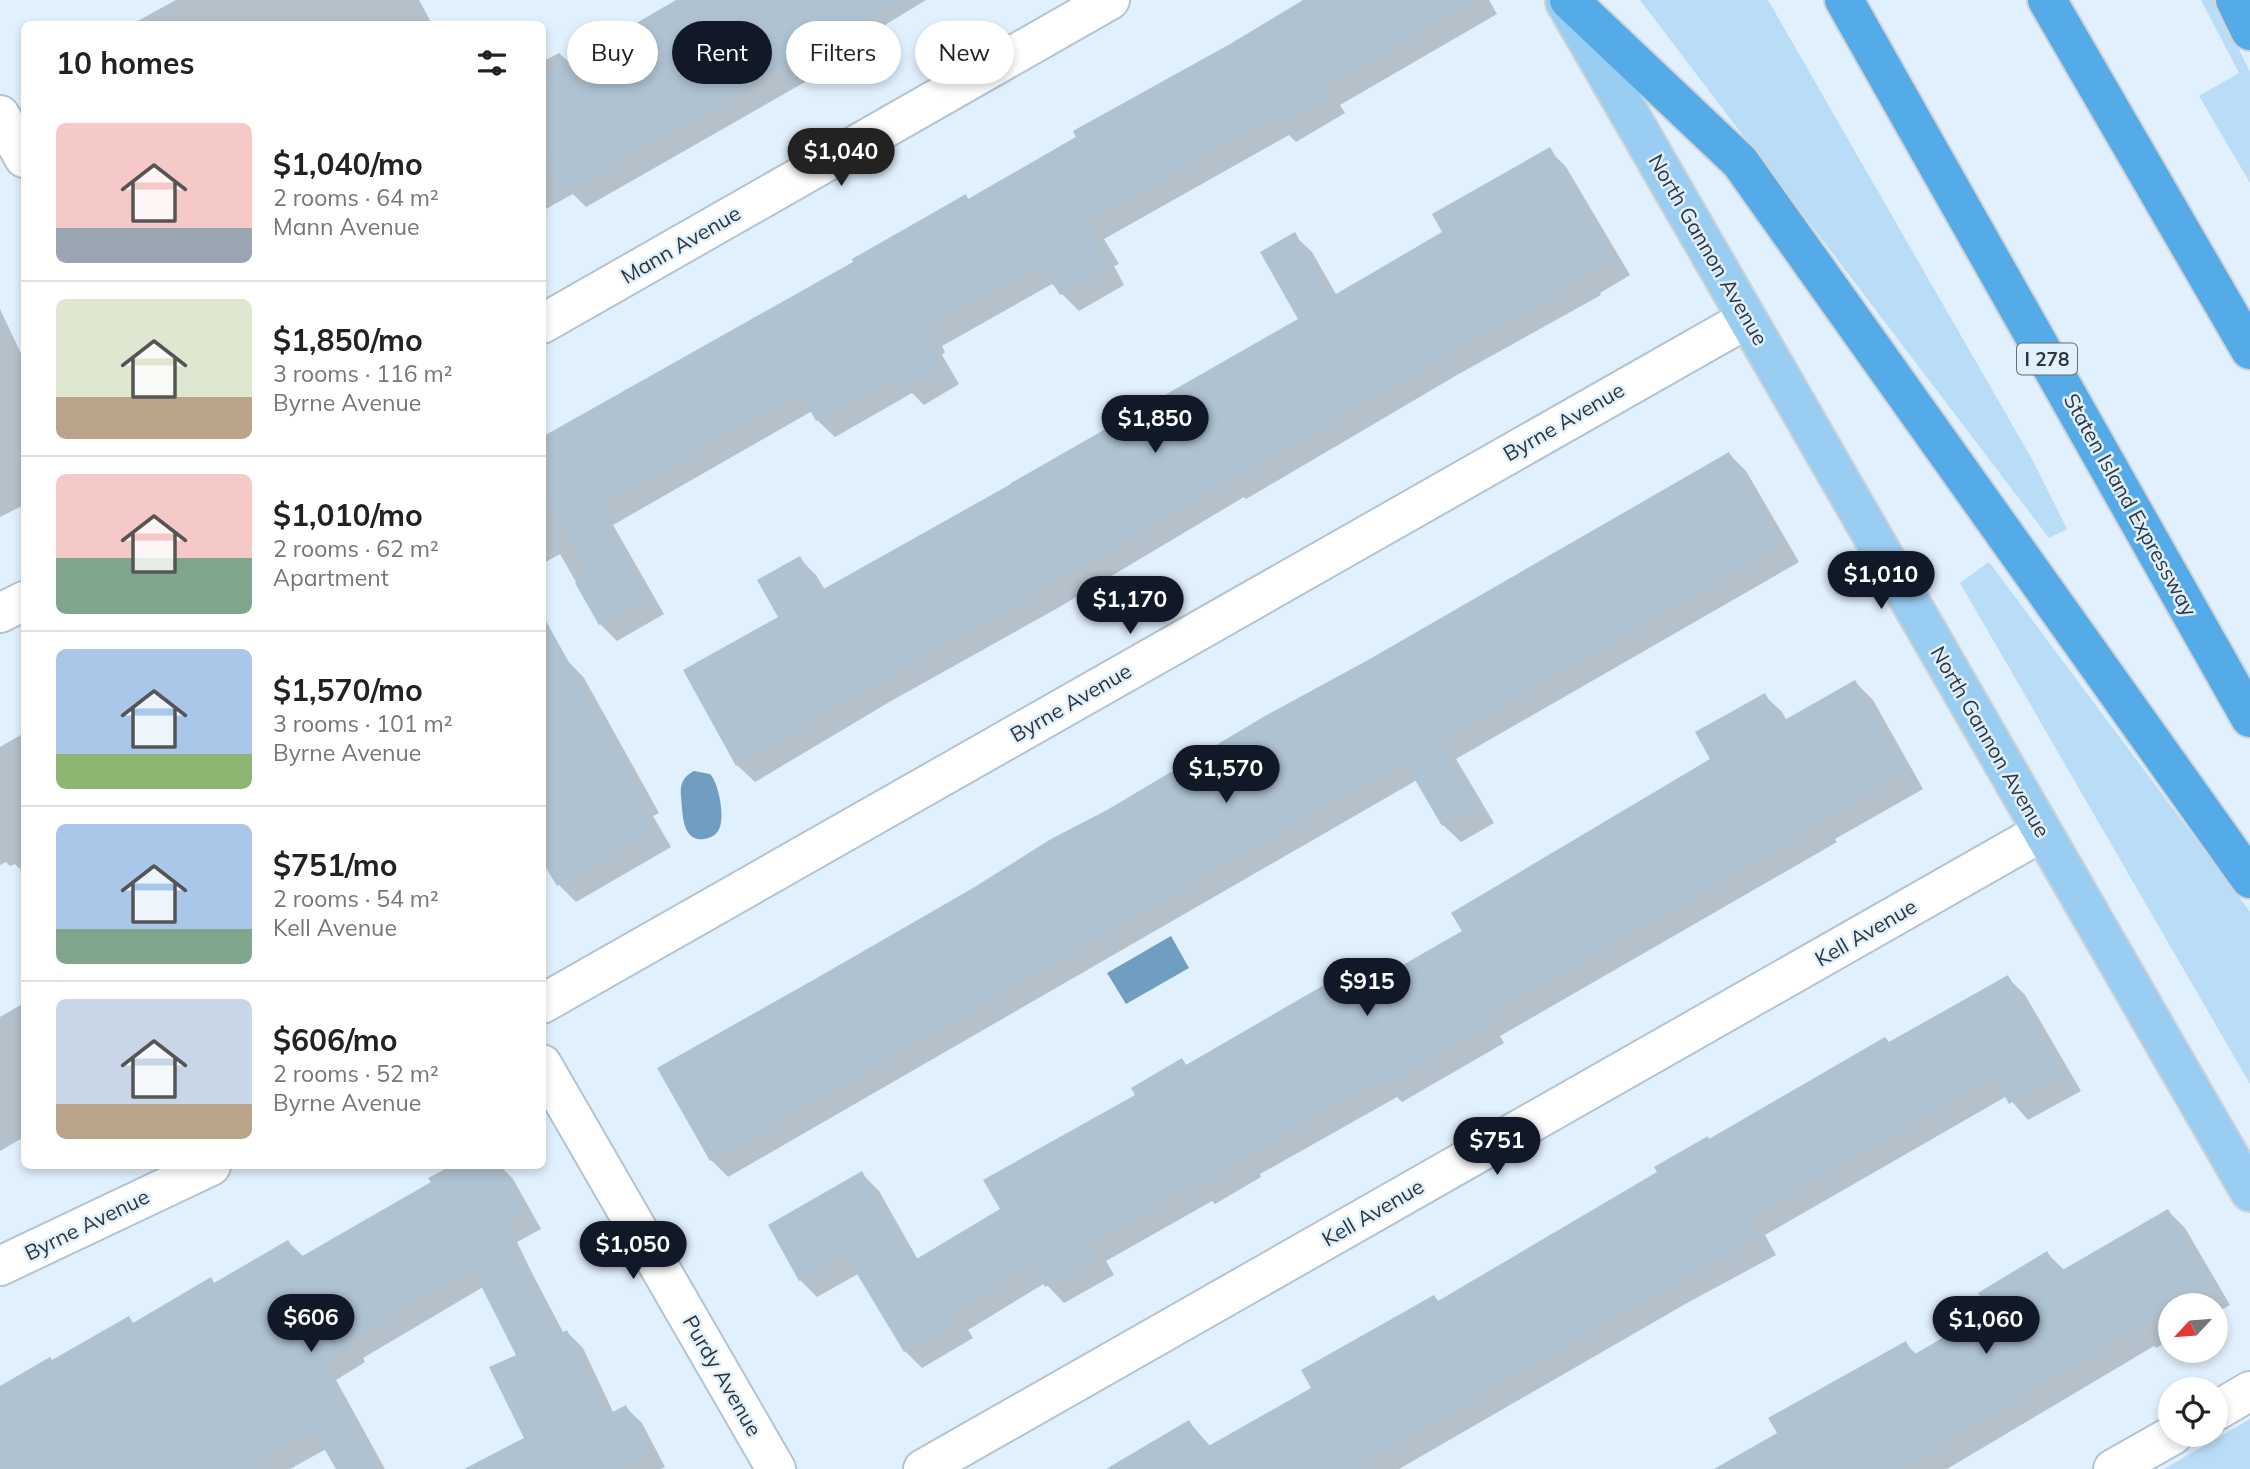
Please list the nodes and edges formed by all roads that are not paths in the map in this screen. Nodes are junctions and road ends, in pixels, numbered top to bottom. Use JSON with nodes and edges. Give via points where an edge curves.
{"nodes":[{"id":1,"x":1110,"y":0,"type":"edge"},
{"id":2,"x":1567,"y":0,"type":"edge"},
{"id":3,"x":1844,"y":0,"type":"edge"},
{"id":4,"x":2047,"y":0,"type":"edge"},
{"id":5,"x":2235,"y":0,"type":"edge"},
{"id":6,"x":2250,"y":31,"type":"edge"},
{"id":7,"x":0,"y":115,"type":"edge"},
{"id":8,"x":21,"y":153,"type":"edge"},
{"id":9,"x":1747,"y":319,"type":"junction"},
{"id":10,"x":546,"y":322,"type":"edge"},
{"id":11,"x":2250,"y":350,"type":"edge"},
{"id":12,"x":21,"y":602,"type":"edge"},
{"id":13,"x":0,"y":613,"type":"edge"},
{"id":14,"x":2250,"y":718,"type":"edge"},
{"id":15,"x":2042,"y":832,"type":"junction"},
{"id":16,"x":2250,"y":879,"type":"edge"},
{"id":17,"x":546,"y":1002,"type":"edge"},
{"id":18,"x":546,"y":1071,"type":"edge"},
{"id":19,"x":205,"y":1169,"type":"edge"},
{"id":20,"x":2250,"y":1192,"type":"edge"},
{"id":21,"x":0,"y":1266,"type":"edge"},
{"id":22,"x":2250,"y":1391,"type":"edge"},
{"id":23,"x":2228,"y":1404,"type":"edge"},
{"id":24,"x":2158,"y":1444,"type":"edge"},
{"id":25,"x":776,"y":1469,"type":"edge"},
{"id":26,"x":923,"y":1469,"type":"edge"},
{"id":27,"x":2113,"y":1469,"type":"edge"}],
"edges":[{"from":1,"to":10,"type":"street","name":"Mann Avenue"},
{"from":2,"to":9,"type":"main road","name":"North Gannon Avenue"},
{"from":2,"to":16,"type":"highway","via":[[1740,162]]},
{"from":3,"to":14,"type":"highway","name":"Staten Island Expressway","number":"I 278"},
{"from":4,"to":11,"type":"highway"},
{"from":5,"to":6,"type":"highway"},
{"from":7,"to":8,"type":"street"},
{"from":9,"to":15,"type":"main road","name":"North Gannon Avenue"},
{"from":9,"to":17,"type":"street","name":"Byrne Avenue"},
{"from":12,"to":13,"type":"street"},
{"from":15,"to":20,"type":"main road","name":"North Gannon Avenue"},
{"from":15,"to":26,"type":"street","name":"Kell Avenue"},
{"from":18,"to":25,"type":"street","name":"Purdy Avenue"},
{"from":19,"to":21,"type":"street","name":"Byrne Avenue"},
{"from":22,"to":23,"type":"street"},
{"from":24,"to":27,"type":"street"}]}
